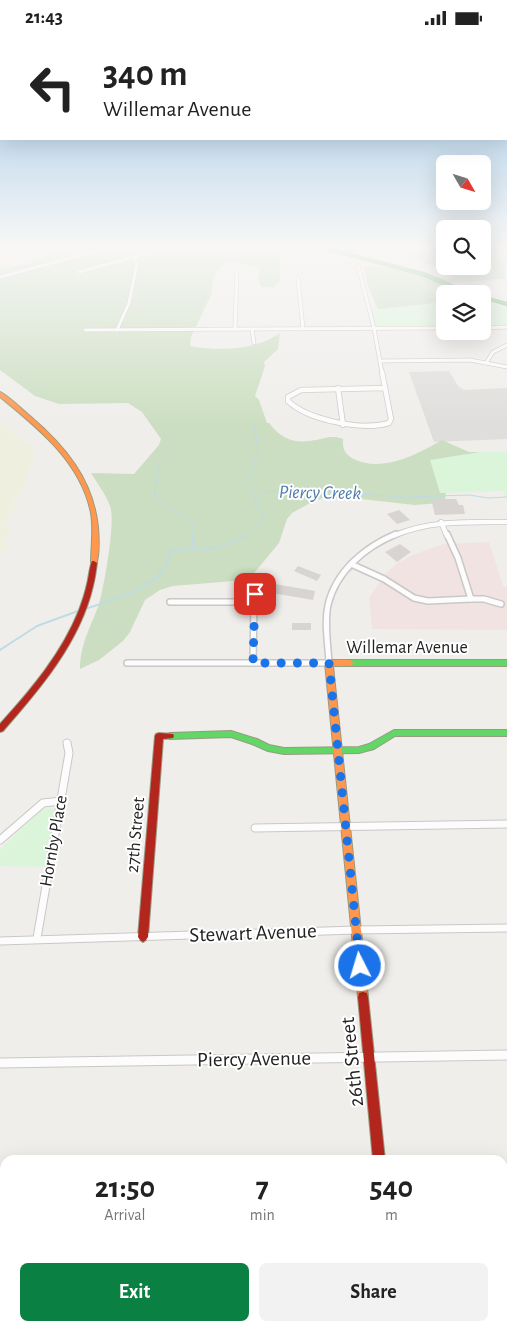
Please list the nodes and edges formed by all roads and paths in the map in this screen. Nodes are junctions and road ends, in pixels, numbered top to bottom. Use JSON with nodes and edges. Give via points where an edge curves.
{"nodes":[{"id":1,"x":128,"y":305,"type":"edge"},
{"id":2,"x":236,"y":305,"type":"edge"},
{"id":3,"x":301,"y":305,"type":"edge"},
{"id":4,"x":368,"y":305,"type":"edge"},
{"id":5,"x":507,"y":327,"type":"edge"},
{"id":6,"x":374,"y":328,"type":"junction"},
{"id":7,"x":436,"y":328,"type":"edge"},
{"id":8,"x":491,"y":328,"type":"edge"},
{"id":9,"x":117,"y":329,"type":"junction"},
{"id":10,"x":235,"y":329,"type":"junction"},
{"id":11,"x":252,"y":329,"type":"junction"},
{"id":12,"x":303,"y":329,"type":"junction"},
{"id":13,"x":85,"y":330,"type":"dead end"},
{"id":14,"x":254,"y":343,"type":"dead end"},
{"id":15,"x":507,"y":345,"type":"edge"},
{"id":16,"x":380,"y":361,"type":"junction"},
{"id":17,"x":486,"y":363,"type":"junction"},
{"id":18,"x":507,"y":367,"type":"edge"},
{"id":19,"x":338,"y":388,"type":"junction"},
{"id":20,"x":385,"y":388,"type":"junction"},
{"id":21,"x":0,"y":394,"type":"edge"},
{"id":22,"x":343,"y":425,"type":"junction"},
{"id":23,"x":441,"y":522,"type":"junction"},
{"id":24,"x":507,"y":522,"type":"edge"},
{"id":25,"x":351,"y":564,"type":"junction"},
{"id":26,"x":255,"y":594,"type":"dead end"},
{"id":27,"x":471,"y":599,"type":"junction"},
{"id":28,"x":170,"y":602,"type":"dead end"},
{"id":29,"x":254,"y":602,"type":"junction"},
{"id":30,"x":501,"y":604,"type":"dead end"},
{"id":31,"x":127,"y":663,"type":"dead end"},
{"id":32,"x":253,"y":663,"type":"junction"},
{"id":33,"x":329,"y":663,"type":"junction"},
{"id":34,"x":507,"y":663,"type":"edge"},
{"id":35,"x":0,"y":729,"type":"edge"},
{"id":36,"x":507,"y":733,"type":"edge"},
{"id":37,"x":67,"y":743,"type":"dead end"},
{"id":38,"x":338,"y":751,"type":"junction"},
{"id":39,"x":61,"y":801,"type":"junction"},
{"id":40,"x":507,"y":824,"type":"edge"},
{"id":41,"x":347,"y":826,"type":"junction"},
{"id":42,"x":255,"y":828,"type":"dead end"},
{"id":43,"x":0,"y":840,"type":"edge"},
{"id":44,"x":507,"y":928,"type":"edge"},
{"id":45,"x":357,"y":930,"type":"junction"},
{"id":46,"x":143,"y":937,"type":"junction"},
{"id":47,"x":37,"y":938,"type":"junction"},
{"id":48,"x":0,"y":941,"type":"edge"},
{"id":49,"x":507,"y":1055,"type":"edge"},
{"id":50,"x":369,"y":1057,"type":"junction"},
{"id":51,"x":0,"y":1063,"type":"edge"},
{"id":52,"x":379,"y":1155,"type":"edge"}],
"edges":[{"from":1,"to":9,"type":"street"},
{"from":2,"to":10,"type":"street"},
{"from":3,"to":12,"type":"street"},
{"from":4,"to":6,"type":"street"},
{"from":5,"to":8,"type":"street"},
{"from":6,"to":7,"type":"street"},
{"from":6,"to":12,"type":"street"},
{"from":6,"to":16,"type":"street"},
{"from":9,"to":10,"type":"street"},
{"from":9,"to":13,"type":"street"},
{"from":10,"to":11,"type":"street"},
{"from":11,"to":12,"type":"street"},
{"from":11,"to":14,"type":"street"},
{"from":15,"to":17,"type":"street","via":[[493,352]]},
{"from":16,"to":17,"type":"street","via":[[470,360]]},
{"from":16,"to":20,"type":"street"},
{"from":17,"to":18,"type":"street"},
{"from":19,"to":20,"type":"street"},
{"from":19,"to":22,"type":"street"},
{"from":19,"to":22,"type":"street","via":[[301,390],[292,393],[288,401]]},
{"from":20,"to":22,"type":"street","via":[[389,423]]},
{"from":21,"to":35,"type":"street","via":[[56,441],[77,469],[87,487],[96,529],[96,552],[87,597],[68,640],[37,686]]},
{"from":23,"to":24,"type":"street"},
{"from":23,"to":25,"type":"street","via":[[389,538]]},
{"from":23,"to":27,"type":"street","via":[[458,558]]},
{"from":25,"to":27,"type":"street","via":[[414,598],[428,601]]},
{"from":25,"to":33,"type":"street","via":[[340,577],[328,605]]},
{"from":26,"to":29,"type":"street"},
{"from":27,"to":30,"type":"street"},
{"from":28,"to":29,"type":"street"},
{"from":29,"to":32,"type":"street"},
{"from":31,"to":32,"type":"street","name":"Willemar Avenue"},
{"from":32,"to":33,"type":"street","name":"Willemar Avenue"},
{"from":33,"to":34,"type":"street","name":"Willemar Avenue"},
{"from":33,"to":38,"type":"street","name":"26th Street"},
{"from":36,"to":38,"type":"street","via":[[394,733],[371,747]]},
{"from":37,"to":39,"type":"street","name":"Hornby Place","via":[[69,753]]},
{"from":38,"to":41,"type":"street","name":"26th Street"},
{"from":38,"to":46,"type":"street","name":"27th Street","via":[[284,751],[231,734],[159,736]]},
{"from":39,"to":43,"type":"street","via":[[43,803]]},
{"from":39,"to":47,"type":"street","name":"Hornby Place"},
{"from":40,"to":41,"type":"street"},
{"from":41,"to":42,"type":"street"},
{"from":41,"to":45,"type":"street","name":"26th Street"},
{"from":44,"to":45,"type":"street","name":"Stewart Avenue"},
{"from":45,"to":46,"type":"street","name":"Stewart Avenue"},
{"from":45,"to":50,"type":"street","name":"26th Street"},
{"from":46,"to":47,"type":"street","name":"Stewart Avenue"},
{"from":47,"to":48,"type":"street","name":"Stewart Avenue"},
{"from":49,"to":50,"type":"street","name":"Piercy Avenue"},
{"from":50,"to":51,"type":"street","name":"Piercy Avenue"},
{"from":50,"to":52,"type":"street","name":"26th Street"}]}
